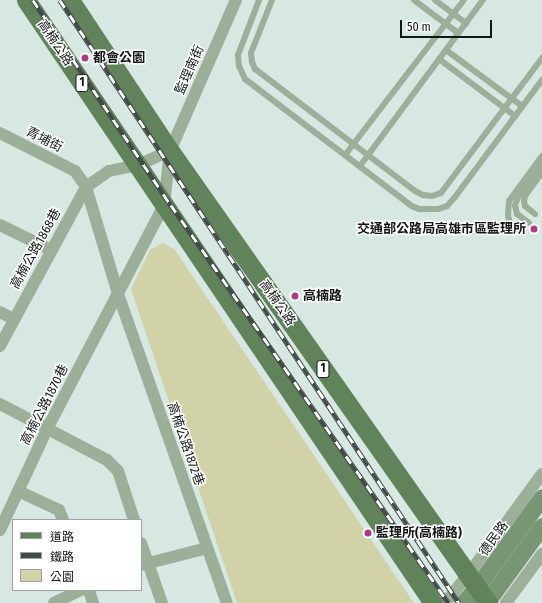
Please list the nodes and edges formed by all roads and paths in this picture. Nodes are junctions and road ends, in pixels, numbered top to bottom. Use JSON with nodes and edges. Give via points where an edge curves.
{"nodes":[{"id":1,"x":26,"y":0,"type":"edge"},
{"id":2,"x":70,"y":0,"type":"edge"},
{"id":3,"x":236,"y":0,"type":"edge"},
{"id":4,"x":259,"y":0,"type":"edge"},
{"id":5,"x":272,"y":0,"type":"edge"},
{"id":6,"x":414,"y":0,"type":"edge"},
{"id":7,"x":435,"y":0,"type":"edge"},
{"id":8,"x":464,"y":0,"type":"edge"},
{"id":9,"x":483,"y":0,"type":"edge"},
{"id":10,"x":453,"y":14,"type":"junction"},
{"id":11,"x":466,"y":23,"type":"junction"},
{"id":12,"x":446,"y":24,"type":"junction"},
{"id":13,"x":458,"y":33,"type":"junction"},
{"id":14,"x":446,"y":50,"type":"junction"},
{"id":15,"x":542,"y":58,"type":"edge"},
{"id":16,"x":439,"y":59,"type":"junction"},
{"id":17,"x":542,"y":80,"type":"edge"},
{"id":18,"x":512,"y":98,"type":"junction"},
{"id":19,"x":522,"y":106,"type":"junction"},
{"id":20,"x":505,"y":108,"type":"junction"},
{"id":21,"x":515,"y":116,"type":"junction"},
{"id":22,"x":0,"y":133,"type":"edge"},
{"id":23,"x":353,"y":145,"type":"junction"},
{"id":24,"x":170,"y":151,"type":"junction"},
{"id":25,"x":345,"y":155,"type":"junction"},
{"id":26,"x":368,"y":156,"type":"junction"},
{"id":27,"x":542,"y":156,"type":"edge"},
{"id":28,"x":542,"y":164,"type":"edge"},
{"id":29,"x":138,"y":166,"type":"junction"},
{"id":30,"x":360,"y":166,"type":"junction"},
{"id":31,"x":76,"y":171,"type":"joint"},
{"id":32,"x":542,"y":173,"type":"edge"},
{"id":33,"x":86,"y":187,"type":"junction"},
{"id":34,"x":164,"y":205,"type":"junction"},
{"id":35,"x":536,"y":214,"type":"dead end"},
{"id":36,"x":529,"y":223,"type":"dead end"},
{"id":37,"x":0,"y":225,"type":"edge"},
{"id":38,"x":522,"y":232,"type":"dead end"},
{"id":39,"x":51,"y":250,"type":"junction"},
{"id":40,"x":118,"y":294,"type":"junction"},
{"id":41,"x":0,"y":312,"type":"edge"},
{"id":42,"x":14,"y":318,"type":"junction"},
{"id":43,"x":0,"y":346,"type":"edge"},
{"id":44,"x":0,"y":404,"type":"edge"},
{"id":45,"x":47,"y":429,"type":"junction"},
{"id":46,"x":542,"y":474,"type":"edge"},
{"id":47,"x":18,"y":491,"type":"junction"},
{"id":48,"x":542,"y":497,"type":"edge"},
{"id":49,"x":63,"y":519,"type":"edge"},
{"id":50,"x":134,"y":519,"type":"edge"},
{"id":51,"x":542,"y":526,"type":"edge"},
{"id":52,"x":0,"y":530,"type":"edge"},
{"id":53,"x":208,"y":548,"type":"junction"},
{"id":54,"x":142,"y":550,"type":"edge"},
{"id":55,"x":542,"y":554,"type":"edge"},
{"id":56,"x":144,"y":564,"type":"edge"},
{"id":57,"x":79,"y":591,"type":"edge"},
{"id":58,"x":89,"y":591,"type":"edge"},
{"id":59,"x":481,"y":594,"type":"edge"},
{"id":60,"x":54,"y":603,"type":"edge"},
{"id":61,"x":93,"y":603,"type":"edge"},
{"id":62,"x":162,"y":603,"type":"edge"},
{"id":63,"x":227,"y":603,"type":"edge"},
{"id":64,"x":433,"y":603,"type":"edge"},
{"id":65,"x":444,"y":603,"type":"edge"},
{"id":66,"x":463,"y":603,"type":"edge"},
{"id":67,"x":506,"y":603,"type":"edge"}],
"edges":[{"from":1,"to":29,"type":"main road","name":"高楠公路","number":"1"},
{"from":2,"to":24,"type":"main road","name":"高楠公路","number":"1"},
{"from":3,"to":24,"type":"street","name":"監理南街"},
{"from":4,"to":25,"type":"lane","via":[[238,55],[239,66],[245,78]]},
{"from":5,"to":23,"type":"lane","via":[[251,53],[255,69]]},
{"from":6,"to":12,"type":"lane"},
{"from":7,"to":10,"type":"lane"},
{"from":8,"to":10,"type":"lane"},
{"from":9,"to":11,"type":"lane"},
{"from":10,"to":11,"type":"lane"},
{"from":10,"to":12,"type":"lane"},
{"from":11,"to":13,"type":"lane"},
{"from":12,"to":13,"type":"lane"},
{"from":12,"to":23,"type":"lane"},
{"from":13,"to":14,"type":"lane"},
{"from":14,"to":16,"type":"lane"},
{"from":14,"to":18,"type":"lane"},
{"from":15,"to":18,"type":"lane"},
{"from":16,"to":20,"type":"lane"},
{"from":16,"to":26,"type":"lane"},
{"from":17,"to":19,"type":"lane"},
{"from":18,"to":19,"type":"lane"},
{"from":18,"to":20,"type":"lane"},
{"from":19,"to":21,"type":"lane"},
{"from":20,"to":21,"type":"lane"},
{"from":20,"to":26,"type":"lane","via":[[441,193],[424,195],[415,191]]},
{"from":21,"to":30,"type":"lane","via":[[447,206],[420,209],[412,206]]},
{"from":22,"to":31,"type":"street","name":"青埔街"},
{"from":23,"to":25,"type":"lane"},
{"from":23,"to":26,"type":"lane"},
{"from":24,"to":29,"type":"street"},
{"from":24,"to":34,"type":"street","name":"監理南街"},
{"from":24,"to":59,"type":"main road","name":"高楠公路","number":"1"},
{"from":25,"to":30,"type":"lane"},
{"from":26,"to":30,"type":"lane"},
{"from":27,"to":38,"type":"lane","via":[[509,201],[509,220],[512,226]]},
{"from":28,"to":36,"type":"lane","via":[[515,205],[518,214]]},
{"from":29,"to":33,"type":"street","via":[[109,171]]},
{"from":29,"to":34,"type":"main road","name":"高楠公路","number":"1"},
{"from":31,"to":33,"type":"street","name":"高楠公路1872巷"},
{"from":32,"to":35,"type":"lane","via":[[524,201],[525,206]]},
{"from":33,"to":39,"type":"street","name":"高楠公路1868巷"},
{"from":33,"to":40,"type":"street","name":"高楠公路1872巷"},
{"from":34,"to":40,"type":"street","name":"高楠公路1870巷"},
{"from":34,"to":64,"type":"main road","name":"高楠公路","number":"1"},
{"from":37,"to":39,"type":"street"},
{"from":39,"to":42,"type":"street","name":"高楠公路1868巷"},
{"from":40,"to":45,"type":"street","name":"高楠公路1870巷"},
{"from":40,"to":53,"type":"street","name":"高楠公路1872巷"},
{"from":41,"to":42,"type":"street"},
{"from":42,"to":43,"type":"street","name":"高楠公路1868巷"},
{"from":44,"to":45,"type":"street"},
{"from":45,"to":47,"type":"street","name":"高楠公路1870巷"},
{"from":45,"to":50,"type":"street","via":[[106,460],[118,471]]},
{"from":46,"to":59,"type":"street","name":"德民路"},
{"from":47,"to":49,"type":"street","via":[[59,510]]},
{"from":47,"to":52,"type":"street","name":"高楠公路1870巷"},
{"from":48,"to":59,"type":"street","name":"德民路"},
{"from":51,"to":59,"type":"street","name":"德民路"},
{"from":53,"to":56,"type":"street"},
{"from":53,"to":63,"type":"street","name":"高楠公路1872巷"},
{"from":54,"to":56,"type":"street"},
{"from":55,"to":67,"type":"street"},
{"from":56,"to":62,"type":"street"},
{"from":57,"to":60,"type":"street"},
{"from":58,"to":61,"type":"street"},
{"from":59,"to":65,"type":"street","name":"德民路"},
{"from":59,"to":66,"type":"street","name":"德民路"}]}
